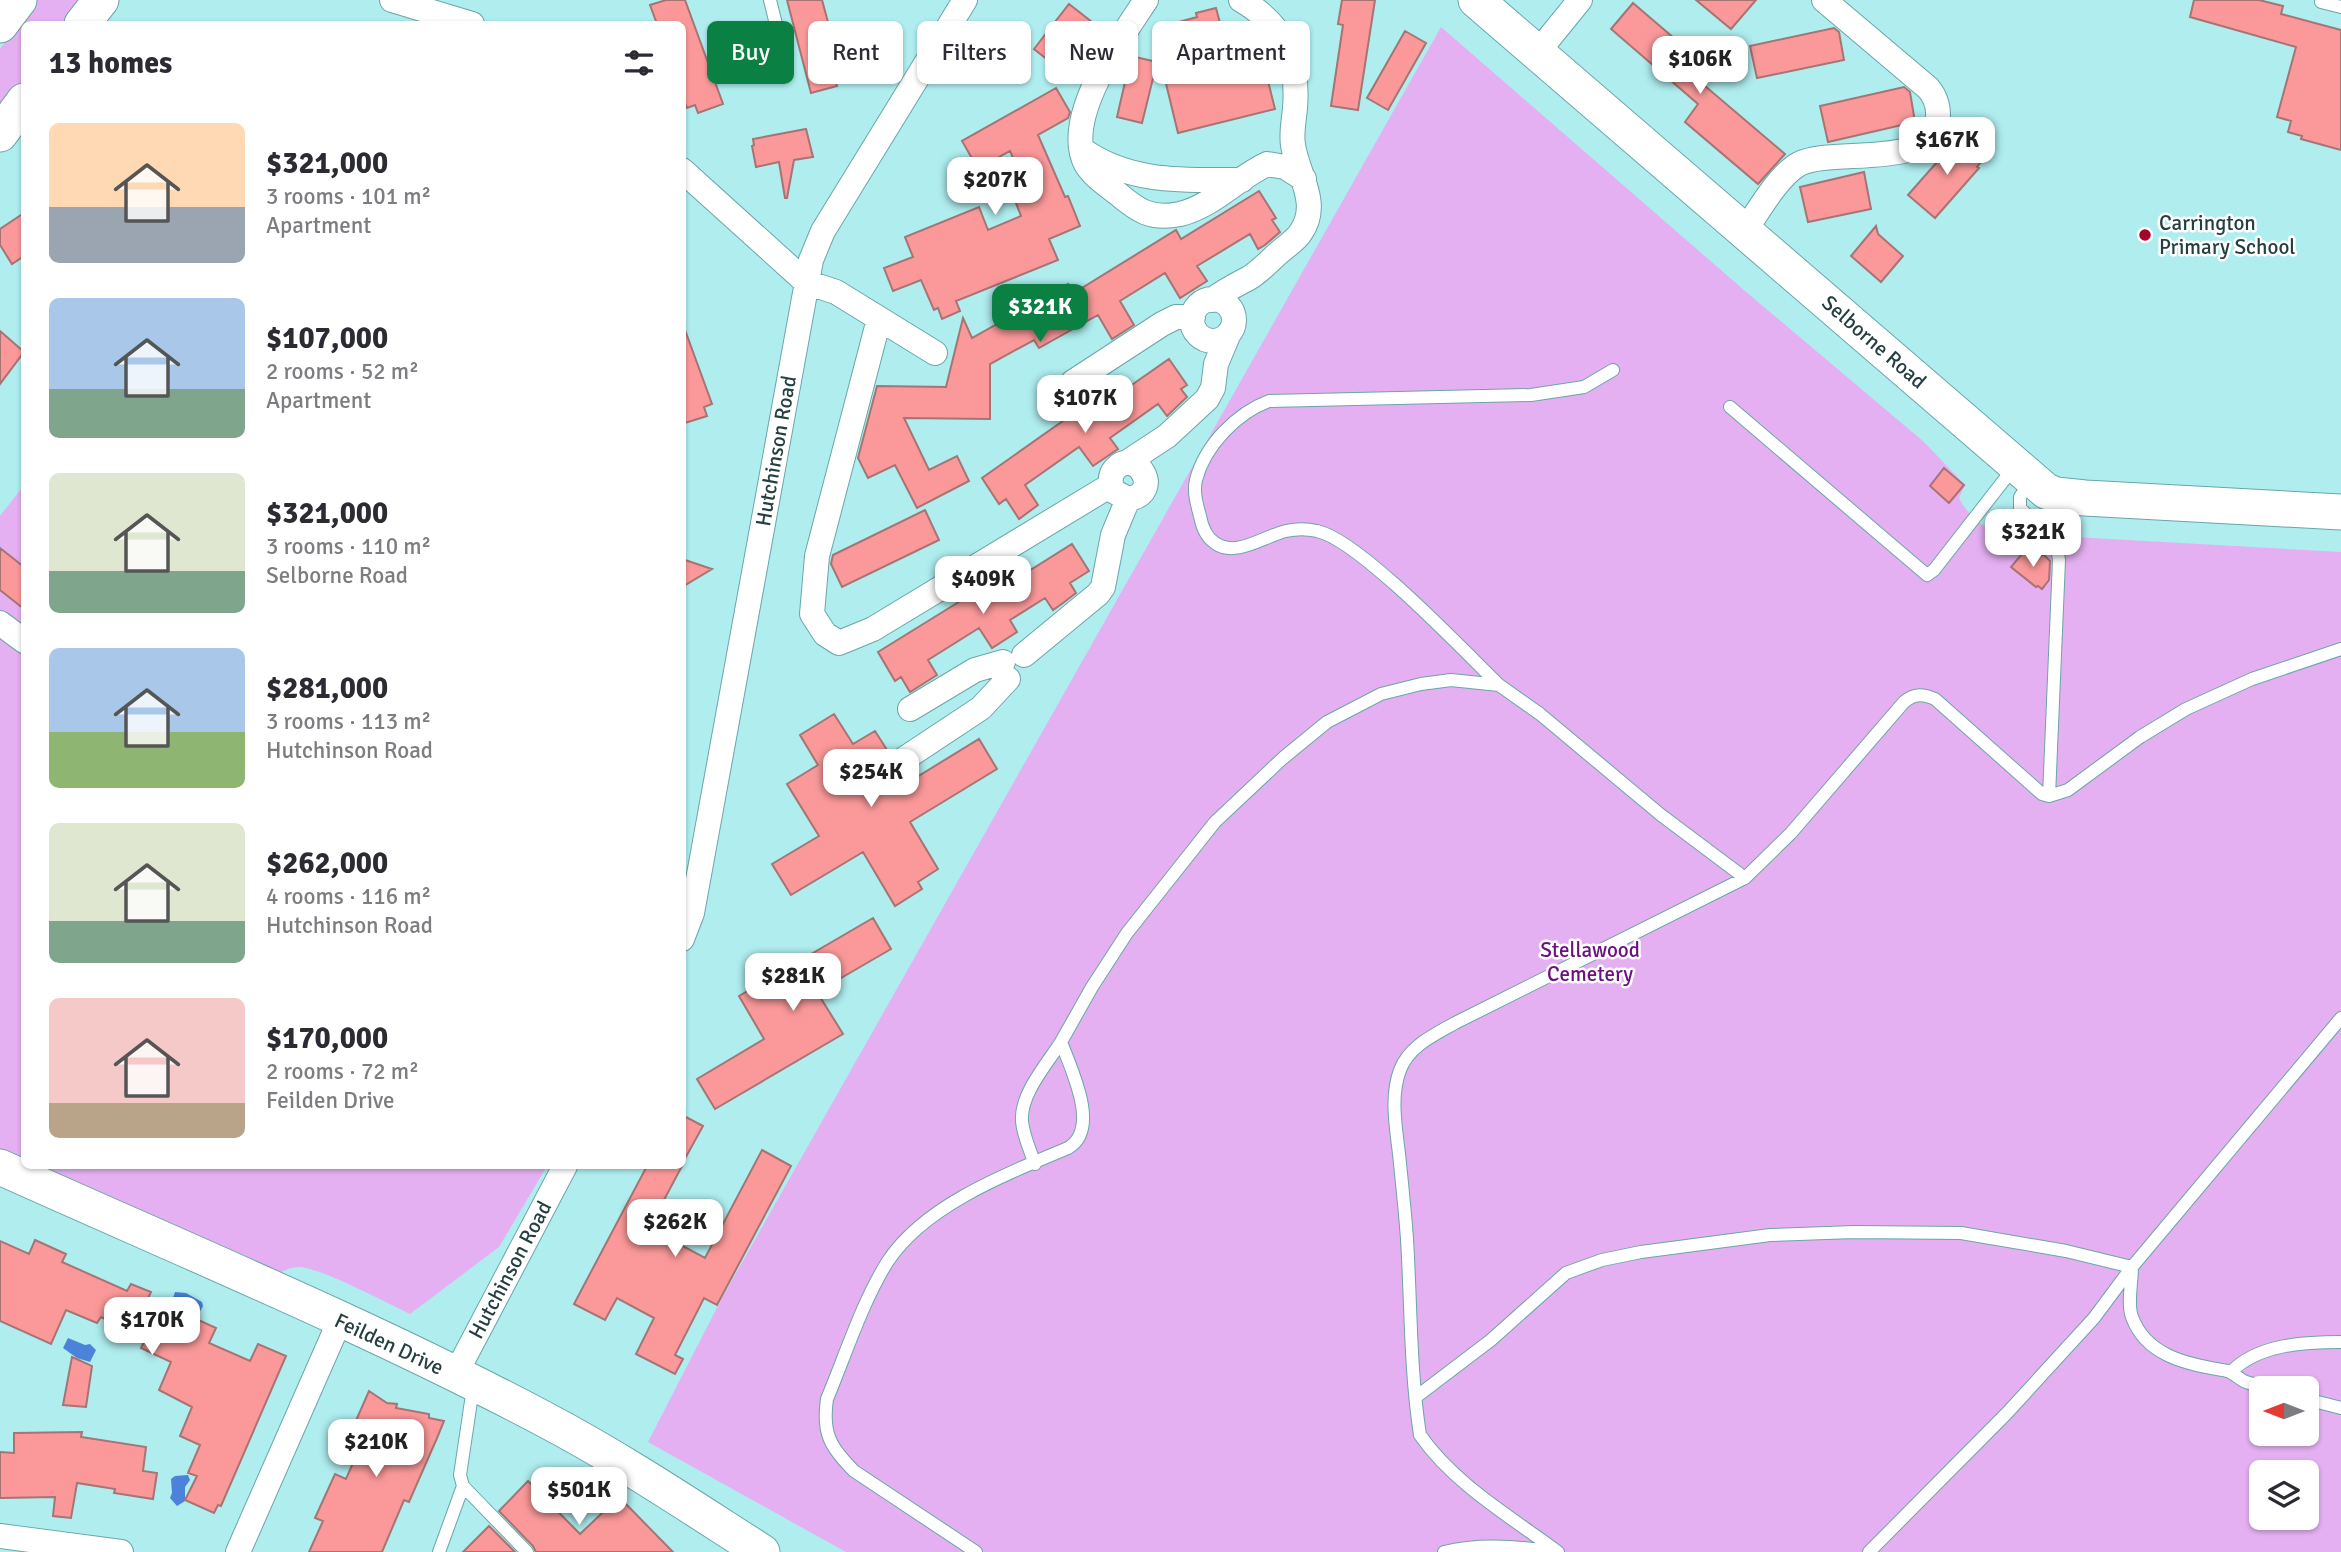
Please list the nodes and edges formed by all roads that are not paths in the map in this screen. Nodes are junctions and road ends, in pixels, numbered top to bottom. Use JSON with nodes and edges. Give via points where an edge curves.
{"nodes":[{"id":1,"x":19,"y":0,"type":"edge"},
{"id":2,"x":101,"y":0,"type":"edge"},
{"id":3,"x":392,"y":0,"type":"edge"},
{"id":4,"x":770,"y":0,"type":"edge"},
{"id":5,"x":965,"y":0,"type":"edge"},
{"id":6,"x":1146,"y":0,"type":"edge"},
{"id":7,"x":1241,"y":0,"type":"edge"},
{"id":8,"x":1476,"y":0,"type":"edge"},
{"id":9,"x":1580,"y":0,"type":"edge"},
{"id":10,"x":1824,"y":0,"type":"edge"},
{"id":11,"x":2321,"y":2,"type":"dead end"},
{"id":12,"x":2341,"y":7,"type":"edge"},
{"id":13,"x":84,"y":21,"type":"edge"},
{"id":14,"x":461,"y":21,"type":"edge"},
{"id":15,"x":775,"y":21,"type":"edge"},
{"id":16,"x":0,"y":25,"type":"edge"},
{"id":17,"x":1537,"y":53,"type":"junction"},
{"id":18,"x":21,"y":105,"type":"edge"},
{"id":19,"x":1294,"y":115,"type":"junction"},
{"id":20,"x":0,"y":134,"type":"edge"},
{"id":21,"x":1081,"y":149,"type":"junction"},
{"id":22,"x":686,"y":174,"type":"edge"},
{"id":23,"x":1250,"y":174,"type":"junction"},
{"id":24,"x":1304,"y":179,"type":"junction"},
{"id":25,"x":1745,"y":231,"type":"junction"},
{"id":26,"x":1251,"y":277,"type":"junction"},
{"id":27,"x":806,"y":282,"type":"junction"},
{"id":28,"x":1212,"y":300,"type":"junction"},
{"id":29,"x":879,"y":319,"type":"junction"},
{"id":30,"x":1198,"y":327,"type":"junction"},
{"id":31,"x":1231,"y":328,"type":"junction"},
{"id":32,"x":935,"y":353,"type":"dead end"},
{"id":33,"x":1216,"y":364,"type":"junction"},
{"id":34,"x":1613,"y":370,"type":"dead end"},
{"id":35,"x":1073,"y":382,"type":"dead end"},
{"id":36,"x":1730,"y":407,"type":"dead end"},
{"id":37,"x":1167,"y":436,"type":"junction"},
{"id":38,"x":2023,"y":473,"type":"junction"},
{"id":39,"x":1124,"y":490,"type":"junction"},
{"id":40,"x":2341,"y":512,"type":"edge"},
{"id":41,"x":0,"y":623,"type":"edge"},
{"id":42,"x":21,"y":639,"type":"edge"},
{"id":43,"x":2341,"y":649,"type":"edge"},
{"id":44,"x":1012,"y":666,"type":"junction"},
{"id":45,"x":1499,"y":685,"type":"junction"},
{"id":46,"x":910,"y":709,"type":"dead end"},
{"id":47,"x":901,"y":761,"type":"dead end"},
{"id":48,"x":2049,"y":796,"type":"junction"},
{"id":49,"x":1745,"y":878,"type":"junction"},
{"id":50,"x":686,"y":929,"type":"edge"},
{"id":51,"x":2341,"y":1018,"type":"edge"},
{"id":52,"x":1061,"y":1042,"type":"junction"},
{"id":53,"x":1035,"y":1164,"type":"junction"},
{"id":54,"x":0,"y":1167,"type":"edge"},
{"id":55,"x":564,"y":1169,"type":"edge"},
{"id":56,"x":2132,"y":1268,"type":"junction"},
{"id":57,"x":341,"y":1320,"type":"junction"},
{"id":58,"x":2341,"y":1342,"type":"edge"},
{"id":59,"x":2231,"y":1372,"type":"junction"},
{"id":60,"x":465,"y":1380,"type":"junction"},
{"id":61,"x":2249,"y":1383,"type":"edge"},
{"id":62,"x":1416,"y":1397,"type":"junction"},
{"id":63,"x":2319,"y":1402,"type":"edge"},
{"id":64,"x":2341,"y":1408,"type":"edge"},
{"id":65,"x":463,"y":1486,"type":"junction"},
{"id":66,"x":0,"y":1536,"type":"edge"},
{"id":67,"x":121,"y":1552,"type":"edge"},
{"id":68,"x":238,"y":1552,"type":"edge"},
{"id":69,"x":439,"y":1552,"type":"edge"},
{"id":70,"x":527,"y":1552,"type":"edge"},
{"id":71,"x":762,"y":1552,"type":"edge"},
{"id":72,"x":976,"y":1552,"type":"edge"},
{"id":73,"x":1444,"y":1552,"type":"edge"},
{"id":74,"x":1557,"y":1552,"type":"edge"},
{"id":75,"x":1869,"y":1552,"type":"edge"}],
"edges":[{"from":1,"to":16,"type":"street"},
{"from":2,"to":13,"type":"street"},
{"from":3,"to":14,"type":"street"},
{"from":4,"to":15,"type":"lane"},
{"from":5,"to":27,"type":"street","name":"Hutchinson Road","via":[[823,231]]},
{"from":6,"to":21,"type":"street","via":[[1089,100],[1080,130]]},
{"from":7,"to":19,"type":"street","via":[[1259,11],[1288,47],[1295,69]]},
{"from":8,"to":17,"type":"street","name":"Selborne Road"},
{"from":9,"to":17,"type":"street"},
{"from":10,"to":25,"type":"street","via":[[1935,96],[1936,128],[1929,139],[1907,150],[1800,164],[1787,174]]},
{"from":11,"to":12,"type":"lane"},
{"from":17,"to":25,"type":"street","name":"Selborne Road"},
{"from":18,"to":20,"type":"street"},
{"from":19,"to":23,"type":"street"},
{"from":19,"to":24,"type":"street","via":[[1293,145]]},
{"from":21,"to":23,"type":"street","via":[[1109,166],[1153,178]]},
{"from":21,"to":23,"type":"street","via":[[1090,171],[1138,210],[1155,215],[1193,210]]},
{"from":22,"to":27,"type":"street"},
{"from":23,"to":24,"type":"street","via":[[1267,164],[1279,165]]},
{"from":24,"to":26,"type":"street","via":[[1309,210],[1301,234]]},
{"from":25,"to":38,"type":"street","name":"Selborne Road"},
{"from":26,"to":28,"type":"street"},
{"from":26,"to":31,"type":"street"},
{"from":27,"to":29,"type":"street","via":[[836,292]]},
{"from":27,"to":50,"type":"street","name":"Hutchinson Road"},
{"from":28,"to":30,"type":"street","via":[[1201,303]]},
{"from":28,"to":31,"type":"street","via":[[1228,306]]},
{"from":29,"to":32,"type":"street"},
{"from":29,"to":39,"type":"street","via":[[817,556],[812,614],[825,634],[839,643],[873,629]]},
{"from":30,"to":31,"type":"street","via":[[1214,341],[1225,337]]},
{"from":30,"to":33,"type":"street"},
{"from":30,"to":35,"type":"street","via":[[1175,317]]},
{"from":31,"to":33,"type":"street"},
{"from":33,"to":37,"type":"street","via":[[1207,399]]},
{"from":34,"to":45,"type":"lane","via":[[1584,387],[1531,395],[1269,401],[1235,421],[1207,456],[1195,482],[1201,524],[1214,543],[1236,548],[1300,530],[1336,538],[1391,582]]},
{"from":36,"to":38,"type":"lane","via":[[1927,575]]},
{"from":37,"to":39,"type":"street"},
{"from":37,"to":39,"type":"street","via":[[1116,468],[1110,479]]},
{"from":38,"to":40,"type":"street","name":"Selborne Road","via":[[2046,491],[2067,496]]},
{"from":38,"to":48,"type":"lane","via":[[2020,509],[2053,541],[2059,560]]},
{"from":39,"to":44,"type":"street","via":[[1106,577],[1098,594]]},
{"from":41,"to":42,"type":"street"},
{"from":43,"to":48,"type":"lane","via":[[2252,679],[2186,709],[2068,790]]},
{"from":44,"to":46,"type":"street","via":[[975,670]]},
{"from":44,"to":47,"type":"street","via":[[981,708]]},
{"from":45,"to":49,"type":"lane"},
{"from":45,"to":52,"type":"lane","via":[[1451,680],[1421,684],[1381,694],[1327,722],[1216,822],[1127,933]]},
{"from":48,"to":49,"type":"lane","via":[[1936,699],[1911,695],[1791,833]]},
{"from":49,"to":62,"type":"lane","via":[[1455,1023],[1406,1057],[1395,1090],[1395,1114]]},
{"from":51,"to":56,"type":"lane"},
{"from":52,"to":53,"type":"lane","via":[[1023,1108],[1022,1124]]},
{"from":52,"to":53,"type":"lane","via":[[1083,1110],[1083,1128],[1074,1145]]},
{"from":53,"to":72,"type":"lane","via":[[963,1196],[903,1241],[876,1283],[827,1399],[824,1420],[832,1446],[854,1471]]},
{"from":54,"to":57,"type":"street","name":"Feilden Drive"},
{"from":55,"to":60,"type":"street","name":"Hutchinson Road"},
{"from":56,"to":59,"type":"lane","via":[[2131,1315],[2140,1331],[2170,1358]]},
{"from":56,"to":62,"type":"lane","via":[[1961,1233],[1770,1235],[1641,1252],[1566,1273],[1491,1340]]},
{"from":56,"to":75,"type":"lane","via":[[2050,1367]]},
{"from":57,"to":60,"type":"street","name":"Feilden Drive"},
{"from":57,"to":68,"type":"street"},
{"from":58,"to":59,"type":"lane","via":[[2266,1351],[2242,1360]]},
{"from":59,"to":61,"type":"lane"},
{"from":60,"to":65,"type":"lane"},
{"from":60,"to":71,"type":"street","name":"Feilden Drive","via":[[594,1446]]},
{"from":62,"to":74,"type":"lane","via":[[1420,1435],[1431,1451]]},
{"from":63,"to":64,"type":"lane"},
{"from":65,"to":69,"type":"lane"},
{"from":65,"to":70,"type":"lane"},
{"from":66,"to":67,"type":"street"},
{"from":73,"to":74,"type":"lane","via":[[1507,1546]]}]}
